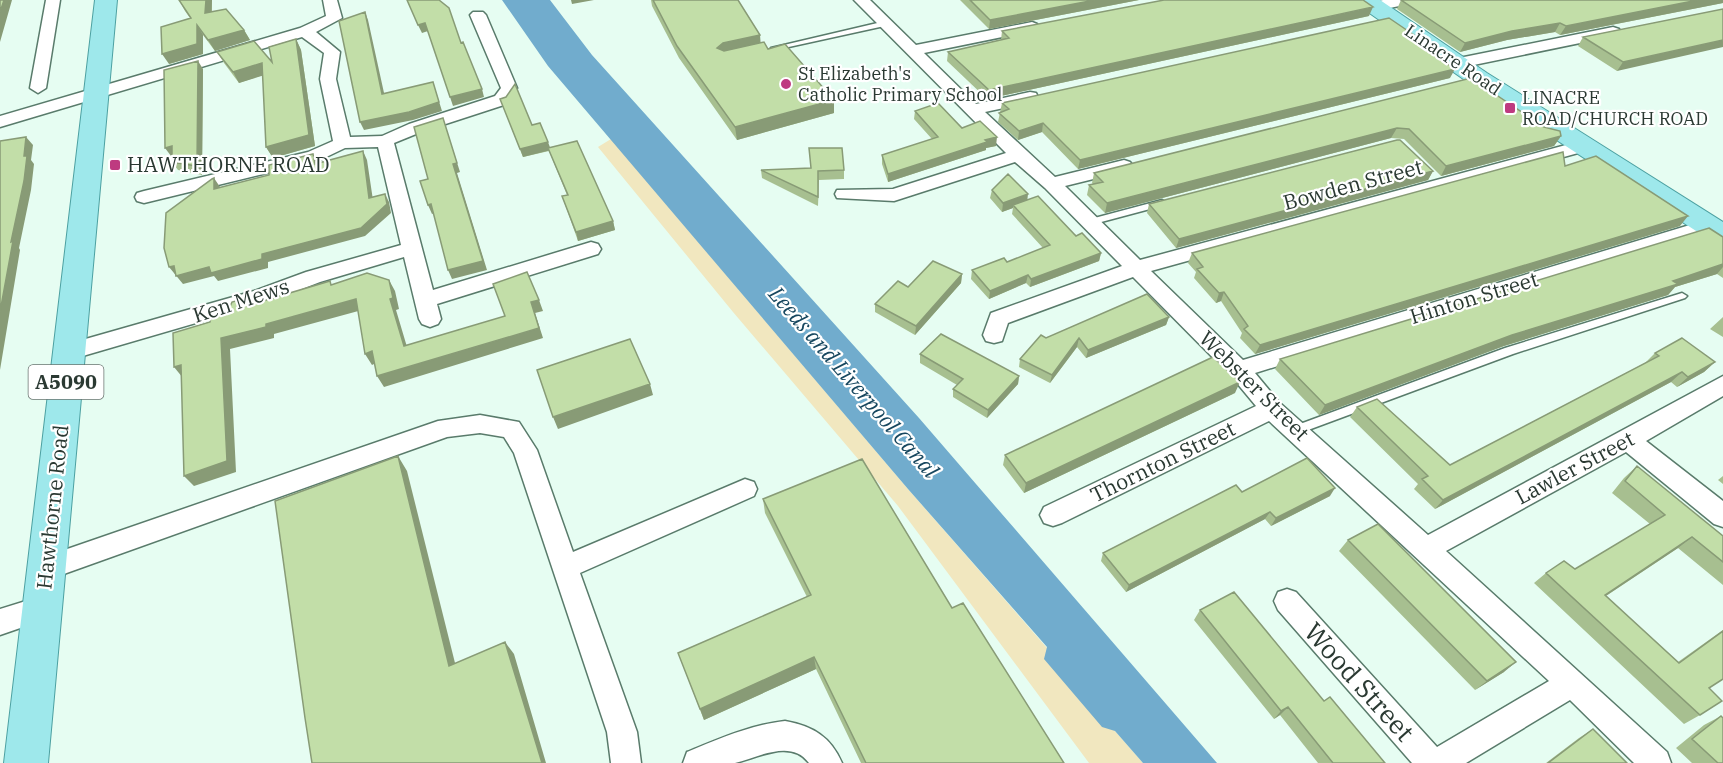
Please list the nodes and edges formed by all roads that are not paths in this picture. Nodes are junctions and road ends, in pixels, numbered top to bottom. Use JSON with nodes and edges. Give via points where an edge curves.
{"nodes":[{"id":1,"x":53,"y":0,"type":"edge"},
{"id":2,"x":106,"y":0,"type":"edge"},
{"id":3,"x":330,"y":0,"type":"edge"},
{"id":4,"x":861,"y":0,"type":"edge"},
{"id":5,"x":1382,"y":9,"type":"edge"},
{"id":6,"x":478,"y":15,"type":"dead end"},
{"id":7,"x":885,"y":23,"type":"junction"},
{"id":8,"x":1050,"y":24,"type":"edge"},
{"id":9,"x":1624,"y":29,"type":"edge"},
{"id":10,"x":306,"y":31,"type":"junction"},
{"id":11,"x":765,"y":50,"type":"edge"},
{"id":12,"x":914,"y":50,"type":"junction"},
{"id":13,"x":1464,"y":75,"type":"junction"},
{"id":14,"x":38,"y":88,"type":"dead end"},
{"id":15,"x":96,"y":92,"type":"junction"},
{"id":16,"x":1043,"y":94,"type":"edge"},
{"id":17,"x":973,"y":110,"type":"junction"},
{"id":18,"x":0,"y":122,"type":"edge"},
{"id":19,"x":385,"y":141,"type":"junction"},
{"id":20,"x":342,"y":143,"type":"junction"},
{"id":21,"x":1583,"y":146,"type":"junction"},
{"id":22,"x":1018,"y":155,"type":"junction"},
{"id":23,"x":1144,"y":161,"type":"edge"},
{"id":24,"x":1052,"y":184,"type":"junction"},
{"id":25,"x":844,"y":194,"type":"dead end"},
{"id":26,"x":144,"y":197,"type":"dead end"},
{"id":27,"x":1168,"y":201,"type":"edge"},
{"id":28,"x":1090,"y":222,"type":"junction"},
{"id":29,"x":1716,"y":230,"type":"edge"},
{"id":30,"x":412,"y":248,"type":"junction"},
{"id":31,"x":591,"y":249,"type":"dead end"},
{"id":32,"x":1136,"y":268,"type":"junction"},
{"id":33,"x":1682,"y":296,"type":"edge"},
{"id":34,"x":994,"y":335,"type":"dead end"},
{"id":35,"x":69,"y":352,"type":"junction"},
{"id":36,"x":1239,"y":370,"type":"junction"},
{"id":37,"x":1723,"y":385,"type":"edge"},
{"id":38,"x":1272,"y":409,"type":"junction"},
{"id":39,"x":1296,"y":430,"type":"junction"},
{"id":40,"x":1628,"y":440,"type":"junction"},
{"id":41,"x":745,"y":489,"type":"dead end"},
{"id":42,"x":1053,"y":515,"type":"dead end"},
{"id":43,"x":1723,"y":516,"type":"edge"},
{"id":44,"x":1425,"y":549,"type":"junction"},
{"id":45,"x":565,"y":567,"type":"junction"},
{"id":46,"x":46,"y":568,"type":"junction"},
{"id":47,"x":1287,"y":601,"type":"dead end"},
{"id":48,"x":42,"y":608,"type":"junction"},
{"id":49,"x":0,"y":622,"type":"edge"},
{"id":50,"x":1572,"y":683,"type":"junction"},
{"id":51,"x":26,"y":763,"type":"edge"},
{"id":52,"x":626,"y":763,"type":"edge"},
{"id":53,"x":698,"y":763,"type":"edge"},
{"id":54,"x":827,"y":763,"type":"edge"},
{"id":55,"x":1432,"y":763,"type":"edge"},
{"id":56,"x":1438,"y":763,"type":"edge"},
{"id":57,"x":1656,"y":763,"type":"edge"}],
"edges":[{"from":1,"to":14,"type":"street"},
{"from":2,"to":15,"type":"main road","name":"Hawthorne Road","number":"A5090"},
{"from":3,"to":10,"type":"street","via":[[334,18]]},
{"from":4,"to":7,"type":"street","name":"Webster Street"},
{"from":5,"to":13,"type":"main road","name":"Linacre Road"},
{"from":6,"to":19,"type":"street","via":[[509,88],[501,100]]},
{"from":7,"to":11,"type":"lane"},
{"from":7,"to":12,"type":"street","name":"Webster Street"},
{"from":8,"to":12,"type":"street"},
{"from":9,"to":13,"type":"street"},
{"from":10,"to":15,"type":"street"},
{"from":10,"to":20,"type":"street","via":[[332,52],[328,79]]},
{"from":12,"to":17,"type":"street","name":"Webster Street"},
{"from":13,"to":21,"type":"main road","name":"Linacre Road"},
{"from":15,"to":18,"type":"street"},
{"from":15,"to":35,"type":"main road","name":"Hawthorne Road","number":"A5090"},
{"from":16,"to":17,"type":"street"},
{"from":17,"to":22,"type":"street","name":"Webster Street"},
{"from":19,"to":20,"type":"street"},
{"from":19,"to":30,"type":"street"},
{"from":20,"to":26,"type":"street","via":[[314,156]]},
{"from":21,"to":29,"type":"main road","name":"Linacre Road"},
{"from":21,"to":32,"type":"street","name":"Bowden Street","via":[[1436,180]]},
{"from":22,"to":24,"type":"street","name":"Webster Street"},
{"from":22,"to":25,"type":"street","via":[[894,195]]},
{"from":23,"to":24,"type":"street"},
{"from":24,"to":28,"type":"street","name":"Webster Street"},
{"from":27,"to":28,"type":"lane"},
{"from":28,"to":32,"type":"street","name":"Webster Street"},
{"from":29,"to":36,"type":"street","name":"Hinton Street"},
{"from":30,"to":31,"type":"street","via":[[428,310]]},
{"from":30,"to":35,"type":"street","name":"Ken Mews","via":[[261,297]]},
{"from":32,"to":34,"type":"street","name":"Bowden Street","via":[[999,318]]},
{"from":32,"to":36,"type":"street","name":"Webster Street"},
{"from":33,"to":39,"type":"lane","via":[[1509,351]]},
{"from":35,"to":46,"type":"main road","name":"Hawthorne Road","number":"A5090"},
{"from":36,"to":38,"type":"street","name":"Webster Street"},
{"from":37,"to":40,"type":"street","name":"Lawler Street"},
{"from":38,"to":39,"type":"street","name":"Webster Street"},
{"from":38,"to":42,"type":"street","name":"Thornton Street"},
{"from":39,"to":44,"type":"street","name":"Webster Street"},
{"from":40,"to":43,"type":"street"},
{"from":40,"to":44,"type":"street","name":"Lawler Street"},
{"from":41,"to":45,"type":"street"},
{"from":44,"to":50,"type":"street","name":"Webster Street"},
{"from":45,"to":46,"type":"street","via":[[525,450],[511,429],[480,424],[446,428]]},
{"from":45,"to":52,"type":"street","via":[[622,732]]},
{"from":46,"to":48,"type":"main road","name":"Hawthorne Road","number":"A5090"},
{"from":47,"to":55,"type":"street","name":"Wood Street"},
{"from":48,"to":49,"type":"street"},
{"from":48,"to":51,"type":"main road","name":"Hawthorne Road","number":"A5090"},
{"from":50,"to":56,"type":"street"},
{"from":50,"to":57,"type":"street","name":"Webster Street"},
{"from":53,"to":54,"type":"street","via":[[755,740],[791,735],[821,750]]}]}
